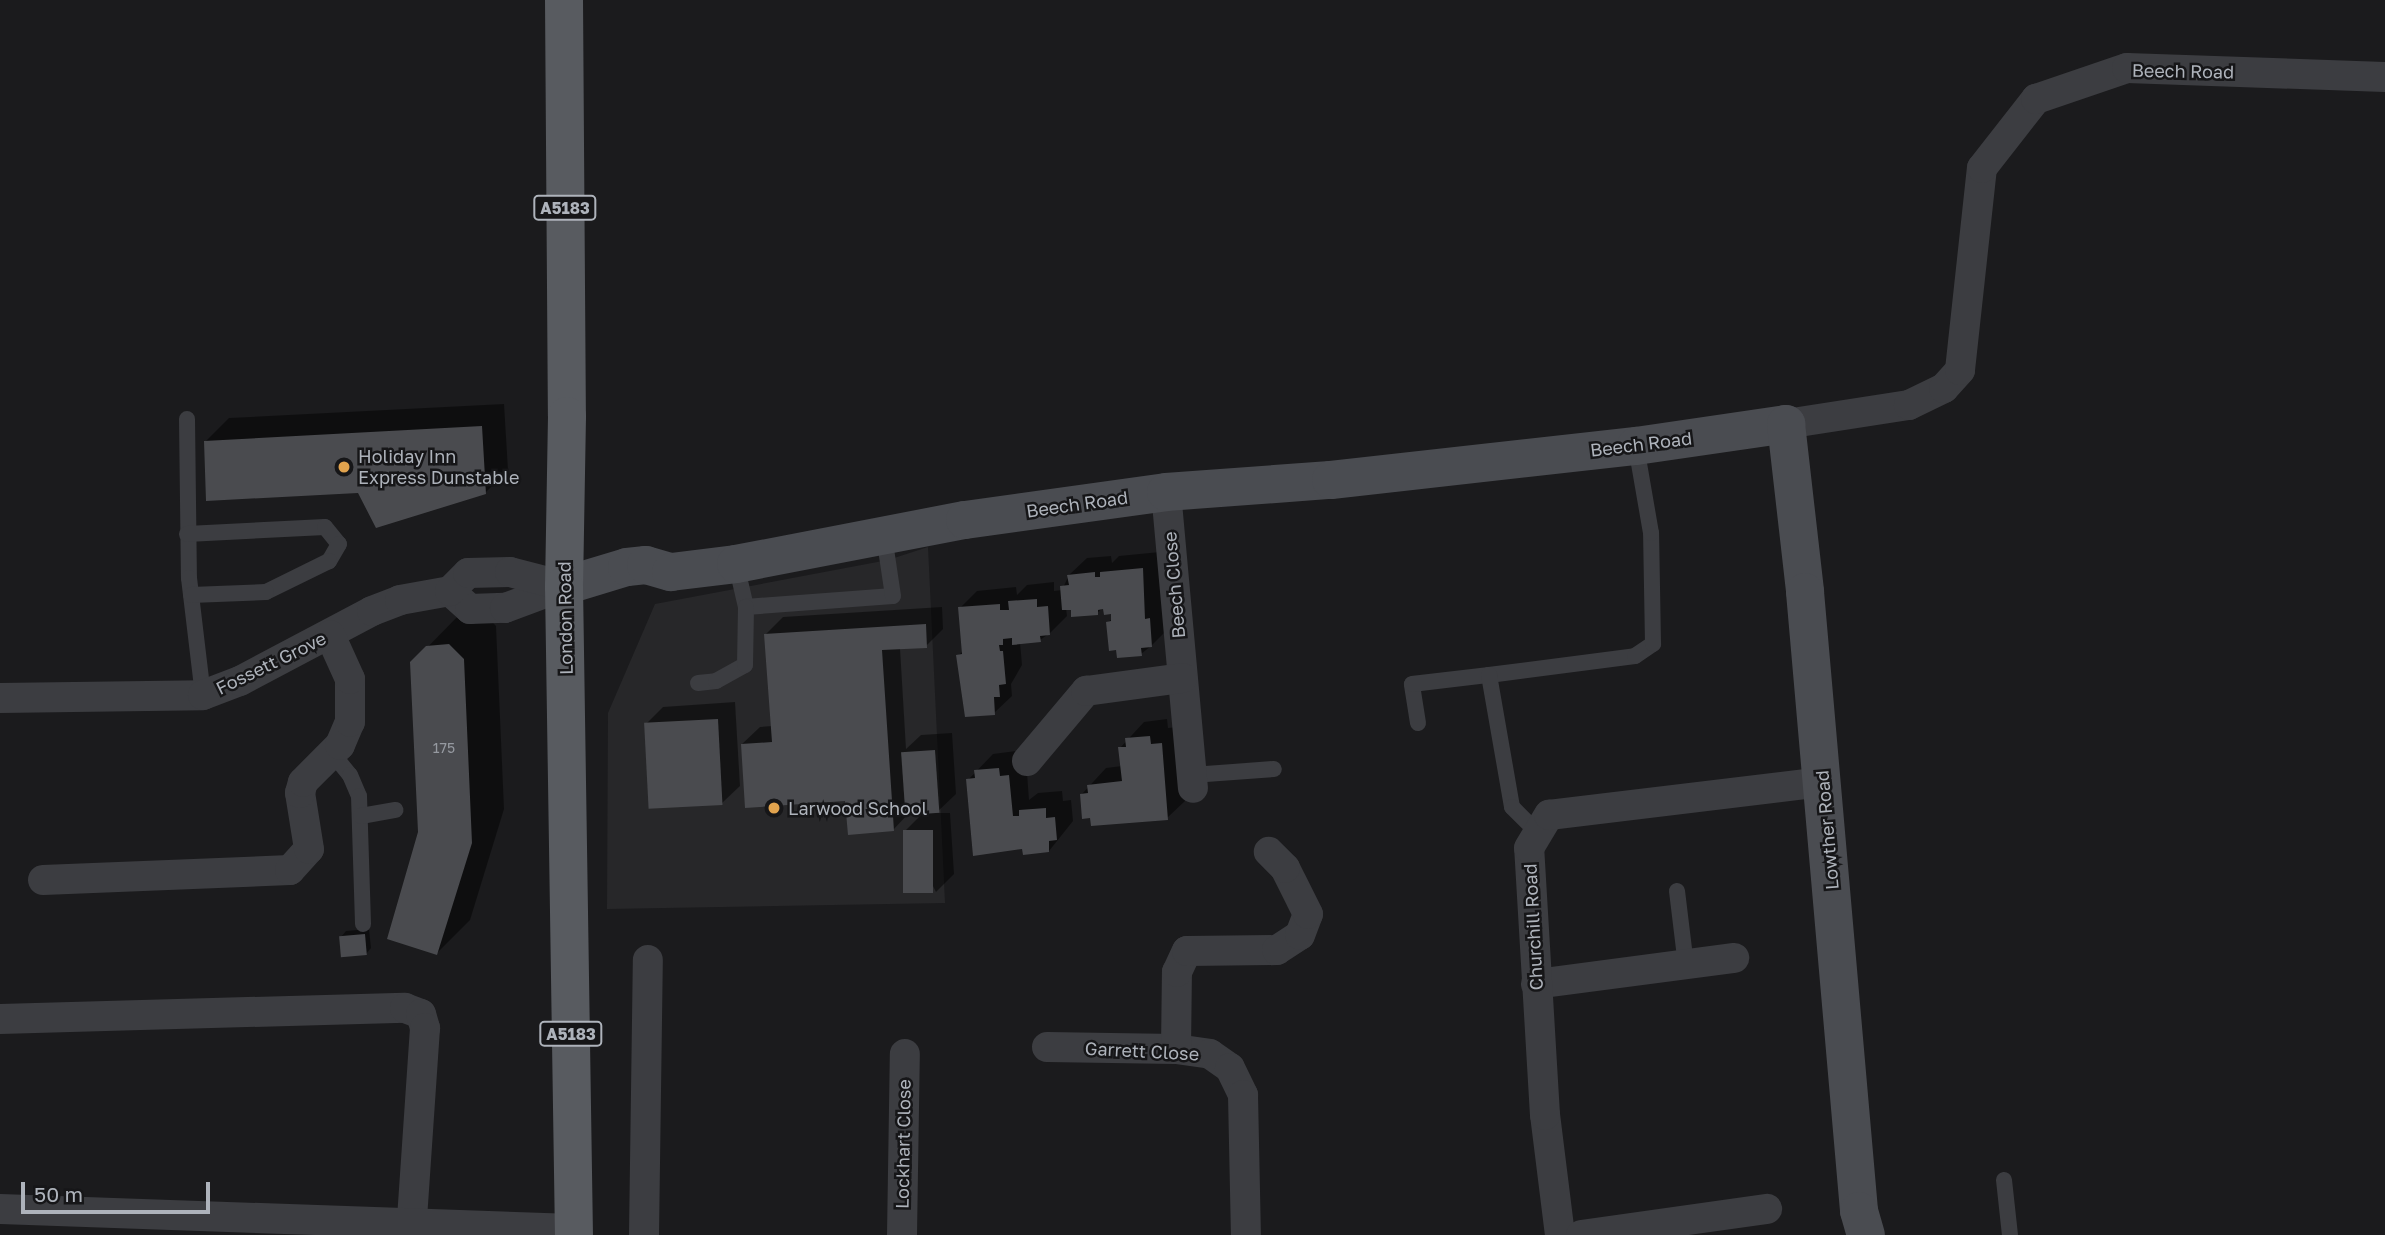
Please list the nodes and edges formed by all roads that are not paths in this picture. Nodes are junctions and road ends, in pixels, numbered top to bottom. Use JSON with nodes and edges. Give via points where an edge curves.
{"nodes":[{"id":1,"x":564,"y":0,"type":"edge"},
{"id":2,"x":2385,"y":76,"type":"edge"},
{"id":3,"x":187,"y":419,"type":"dead end"},
{"id":4,"x":1786,"y":424,"type":"junction"},
{"id":5,"x":1636,"y":446,"type":"junction"},
{"id":6,"x":1166,"y":492,"type":"junction"},
{"id":7,"x":187,"y":534,"type":"junction"},
{"id":8,"x":884,"y":536,"type":"junction"},
{"id":9,"x":736,"y":564,"type":"junction"},
{"id":10,"x":564,"y":586,"type":"junction"},
{"id":11,"x":191,"y":594,"type":"junction"},
{"id":12,"x":746,"y":607,"type":"junction"},
{"id":13,"x":330,"y":635,"type":"junction"},
{"id":14,"x":1489,"y":675,"type":"junction"},
{"id":15,"x":1182,"y":678,"type":"junction"},
{"id":16,"x":698,"y":683,"type":"dead end"},
{"id":17,"x":203,"y":695,"type":"junction"},
{"id":18,"x":0,"y":698,"type":"edge"},
{"id":19,"x":1418,"y":723,"type":"dead end"},
{"id":20,"x":332,"y":753,"type":"junction"},
{"id":21,"x":1027,"y":761,"type":"dead end"},
{"id":22,"x":1274,"y":769,"type":"dead end"},
{"id":23,"x":1193,"y":782,"type":"joint"},
{"id":24,"x":1823,"y":782,"type":"junction"},
{"id":25,"x":395,"y":810,"type":"dead end"},
{"id":26,"x":361,"y":816,"type":"junction"},
{"id":27,"x":1538,"y":832,"type":"junction"},
{"id":28,"x":1269,"y":852,"type":"dead end"},
{"id":29,"x":43,"y":880,"type":"dead end"},
{"id":30,"x":1677,"y":891,"type":"dead end"},
{"id":31,"x":363,"y":924,"type":"dead end"},
{"id":32,"x":1734,"y":958,"type":"dead end"},
{"id":33,"x":648,"y":960,"type":"dead end"},
{"id":34,"x":1686,"y":965,"type":"junction"},
{"id":35,"x":1536,"y":984,"type":"junction"},
{"id":36,"x":0,"y":1019,"type":"edge"},
{"id":37,"x":1047,"y":1047,"type":"dead end"},
{"id":38,"x":1176,"y":1049,"type":"junction"},
{"id":39,"x":905,"y":1054,"type":"dead end"},
{"id":40,"x":2004,"y":1180,"type":"dead end"},
{"id":41,"x":0,"y":1209,"type":"edge"},
{"id":42,"x":1767,"y":1209,"type":"dead end"},
{"id":43,"x":124,"y":1225,"type":"edge"},
{"id":44,"x":411,"y":1229,"type":"edge"},
{"id":45,"x":574,"y":1232,"type":"edge"},
{"id":46,"x":645,"y":1235,"type":"edge"},
{"id":47,"x":902,"y":1235,"type":"edge"},
{"id":48,"x":1246,"y":1235,"type":"edge"},
{"id":49,"x":1560,"y":1235,"type":"edge"},
{"id":50,"x":1581,"y":1235,"type":"edge"},
{"id":51,"x":1866,"y":1235,"type":"edge"},
{"id":52,"x":2010,"y":1235,"type":"edge"}],
"edges":[{"from":1,"to":10,"type":"main road","name":"London Road","number":"A5183"},
{"from":2,"to":4,"type":"street","name":"Beech Road","via":[[2127,68],[2036,99],[1982,168],[1960,370],[1944,388],[1909,405]]},
{"from":3,"to":7,"type":"lane"},
{"from":4,"to":5,"type":"street","name":"Beech Road"},
{"from":4,"to":24,"type":"street","name":"Lowther Road"},
{"from":5,"to":6,"type":"street","name":"Beech Road","via":[[1323,481]]},
{"from":5,"to":14,"type":"lane","via":[[1651,533],[1653,645],[1635,656]]},
{"from":6,"to":8,"type":"street","name":"Beech Road"},
{"from":6,"to":15,"type":"street","name":"Beech Close"},
{"from":7,"to":11,"type":"lane"},
{"from":7,"to":11,"type":"lane","via":[[325,527],[340,544],[329,561],[266,592]]},
{"from":8,"to":9,"type":"street","name":"Beech Road"},
{"from":8,"to":12,"type":"lane","via":[[893,596]]},
{"from":9,"to":10,"type":"street","name":"Beech Road","via":[[671,572],[646,565],[626,567]]},
{"from":9,"to":12,"type":"lane"},
{"from":10,"to":13,"type":"street","name":"Fossett Grove","via":[[510,572],[468,573],[450,591],[400,600]]},
{"from":10,"to":45,"type":"main road","name":"London Road","number":"A5183"},
{"from":11,"to":17,"type":"lane"},
{"from":12,"to":16,"type":"lane","via":[[745,665],[716,681]]},
{"from":13,"to":17,"type":"street","name":"Fossett Grove"},
{"from":13,"to":20,"type":"street","via":[[349,679],[352,702],[350,722]]},
{"from":14,"to":19,"type":"lane","via":[[1412,684]]},
{"from":14,"to":27,"type":"lane","via":[[1513,807]]},
{"from":15,"to":21,"type":"street","via":[[1086,691]]},
{"from":15,"to":23,"type":"street","name":"Beech Close"},
{"from":17,"to":18,"type":"street","name":"Fossett Grove"},
{"from":20,"to":26,"type":"lane","via":[[355,785]]},
{"from":20,"to":29,"type":"street","via":[[303,782],[300,793],[309,849],[290,870]]},
{"from":22,"to":23,"type":"lane"},
{"from":24,"to":27,"type":"street","via":[[1549,815]]},
{"from":24,"to":51,"type":"street","name":"Lowther Road","via":[[1859,1211]]},
{"from":25,"to":26,"type":"lane"},
{"from":26,"to":31,"type":"lane"},
{"from":27,"to":35,"type":"street","name":"Churchill Road","via":[[1529,848]]},
{"from":28,"to":38,"type":"street","via":[[1285,868],[1308,914],[1300,935],[1277,950],[1187,951],[1177,972]]},
{"from":30,"to":34,"type":"lane"},
{"from":32,"to":34,"type":"street"},
{"from":33,"to":46,"type":"street"},
{"from":34,"to":35,"type":"street"},
{"from":35,"to":49,"type":"street","name":"Churchill Road","via":[[1545,1115]]},
{"from":36,"to":44,"type":"street","via":[[405,1008],[421,1014],[425,1028]]},
{"from":37,"to":38,"type":"street","name":"Garrett Close"},
{"from":38,"to":48,"type":"street","name":"Garrett Close","via":[[1210,1054],[1230,1068],[1243,1095]]},
{"from":39,"to":47,"type":"street","name":"Lockhart Close"},
{"from":40,"to":52,"type":"lane"},
{"from":41,"to":43,"type":"street"},
{"from":42,"to":50,"type":"street"},
{"from":43,"to":44,"type":"street"},
{"from":44,"to":45,"type":"street"}]}
